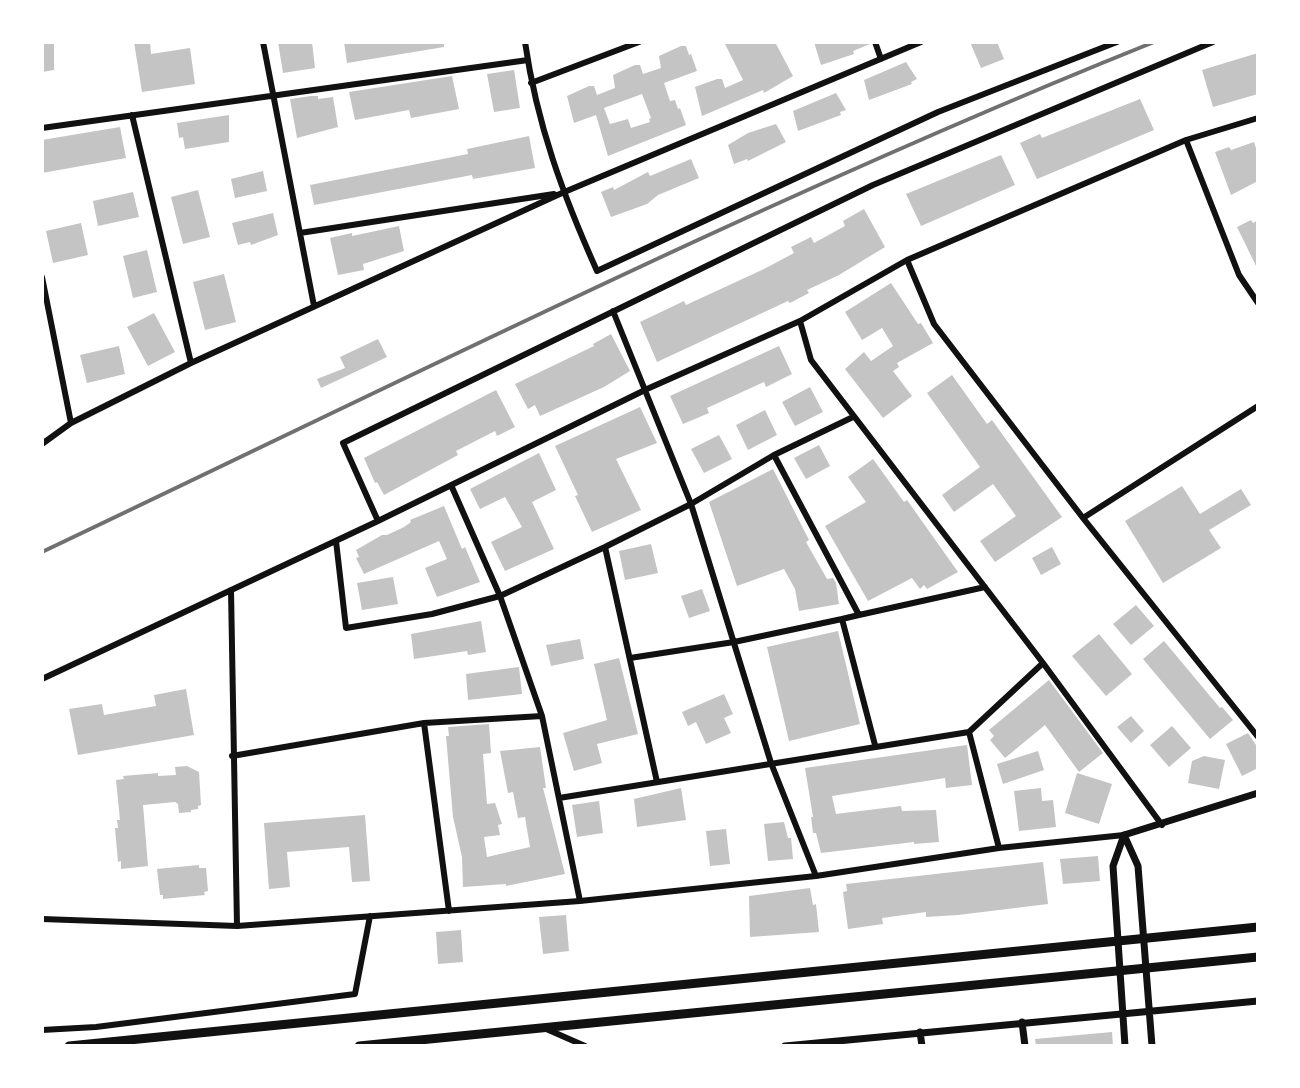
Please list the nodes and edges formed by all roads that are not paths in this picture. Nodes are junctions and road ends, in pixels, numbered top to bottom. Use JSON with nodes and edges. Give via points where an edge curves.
{"nodes":[{"id":1,"x":263,"y":42,"type":"edge"},
{"id":2,"x":525,"y":42,"type":"edge"},
{"id":3,"x":639,"y":42,"type":"edge"},
{"id":4,"x":875,"y":42,"type":"edge"},
{"id":5,"x":921,"y":42,"type":"edge"},
{"id":6,"x":1117,"y":42,"type":"edge"},
{"id":7,"x":1213,"y":42,"type":"edge"},
{"id":8,"x":629,"y":44,"type":"edge"},
{"id":9,"x":881,"y":59,"type":"junction"},
{"id":10,"x":528,"y":60,"type":"junction"},
{"id":11,"x":531,"y":83,"type":"junction"},
{"id":12,"x":274,"y":96,"type":"junction"},
{"id":13,"x":132,"y":115,"type":"junction"},
{"id":14,"x":1258,"y":118,"type":"edge"},
{"id":15,"x":42,"y":128,"type":"edge"},
{"id":16,"x":1186,"y":140,"type":"junction"},
{"id":17,"x":562,"y":193,"type":"junction"},
{"id":18,"x":300,"y":233,"type":"junction"},
{"id":19,"x":907,"y":260,"type":"junction"},
{"id":20,"x":42,"y":277,"type":"edge"},
{"id":21,"x":1258,"y":303,"type":"edge"},
{"id":22,"x":314,"y":306,"type":"junction"},
{"id":23,"x":613,"y":312,"type":"junction"},
{"id":24,"x":800,"y":321,"type":"junction"},
{"id":25,"x":191,"y":363,"type":"junction"},
{"id":26,"x":647,"y":389,"type":"junction"},
{"id":27,"x":1258,"y":406,"type":"edge"},
{"id":28,"x":853,"y":417,"type":"junction"},
{"id":29,"x":71,"y":423,"type":"junction"},
{"id":30,"x":42,"y":444,"type":"edge"},
{"id":31,"x":774,"y":455,"type":"junction"},
{"id":32,"x":451,"y":485,"type":"junction"},
{"id":33,"x":691,"y":504,"type":"junction"},
{"id":34,"x":1083,"y":518,"type":"junction"},
{"id":35,"x":378,"y":521,"type":"junction"},
{"id":36,"x":336,"y":541,"type":"junction"},
{"id":37,"x":605,"y":547,"type":"junction"},
{"id":38,"x":985,"y":587,"type":"junction"},
{"id":39,"x":231,"y":590,"type":"junction"},
{"id":40,"x":500,"y":596,"type":"junction"},
{"id":41,"x":859,"y":615,"type":"junction"},
{"id":42,"x":842,"y":619,"type":"junction"},
{"id":43,"x":734,"y":642,"type":"junction"},
{"id":44,"x":630,"y":658,"type":"junction"},
{"id":45,"x":1043,"y":663,"type":"junction"},
{"id":46,"x":42,"y":679,"type":"edge"},
{"id":47,"x":542,"y":716,"type":"junction"},
{"id":48,"x":424,"y":723,"type":"junction"},
{"id":49,"x":969,"y":732,"type":"junction"},
{"id":50,"x":1258,"y":737,"type":"edge"},
{"id":51,"x":875,"y":746,"type":"junction"},
{"id":52,"x":232,"y":756,"type":"junction"},
{"id":53,"x":771,"y":763,"type":"junction"},
{"id":54,"x":657,"y":782,"type":"junction"},
{"id":55,"x":1258,"y":793,"type":"edge"},
{"id":56,"x":559,"y":798,"type":"junction"},
{"id":57,"x":1162,"y":825,"type":"junction"},
{"id":58,"x":1124,"y":835,"type":"junction"},
{"id":59,"x":999,"y":848,"type":"junction"},
{"id":60,"x":816,"y":876,"type":"junction"},
{"id":61,"x":580,"y":901,"type":"junction"},
{"id":62,"x":449,"y":910,"type":"junction"},
{"id":63,"x":370,"y":916,"type":"junction"},
{"id":64,"x":42,"y":919,"type":"edge"},
{"id":65,"x":237,"y":926,"type":"junction"},
{"id":66,"x":1258,"y":927,"type":"edge"},
{"id":67,"x":1144,"y":938,"type":"junction"},
{"id":68,"x":1118,"y":941,"type":"junction"},
{"id":69,"x":1258,"y":957,"type":"edge"},
{"id":70,"x":1146,"y":968,"type":"junction"},
{"id":71,"x":1120,"y":970,"type":"junction"},
{"id":72,"x":1258,"y":1001,"type":"edge"},
{"id":73,"x":1149,"y":1009,"type":"junction"},
{"id":74,"x":1122,"y":1012,"type":"junction"},
{"id":75,"x":1022,"y":1022,"type":"junction"},
{"id":76,"x":544,"y":1028,"type":"junction"},
{"id":77,"x":42,"y":1030,"type":"edge"},
{"id":78,"x":920,"y":1032,"type":"junction"},
{"id":79,"x":812,"y":1045,"type":"edge"},
{"id":80,"x":69,"y":1046,"type":"edge"},
{"id":81,"x":359,"y":1046,"type":"edge"},
{"id":82,"x":585,"y":1046,"type":"edge"},
{"id":83,"x":785,"y":1046,"type":"edge"},
{"id":84,"x":922,"y":1046,"type":"edge"},
{"id":85,"x":1025,"y":1046,"type":"edge"},
{"id":86,"x":1125,"y":1046,"type":"edge"},
{"id":87,"x":1152,"y":1046,"type":"edge"}],
"edges":[{"from":1,"to":12,"type":"street"},
{"from":2,"to":10,"type":"street"},
{"from":3,"to":8,"type":"street"},
{"from":4,"to":9,"type":"street"},
{"from":5,"to":9,"type":"street"},
{"from":6,"to":17,"type":"street","via":[[938,112],[597,271]]},
{"from":7,"to":23,"type":"street","via":[[873,185]]},
{"from":8,"to":11,"type":"street"},
{"from":9,"to":17,"type":"street"},
{"from":10,"to":11,"type":"street"},
{"from":10,"to":12,"type":"street"},
{"from":11,"to":17,"type":"street"},
{"from":12,"to":13,"type":"street"},
{"from":12,"to":18,"type":"street"},
{"from":13,"to":15,"type":"street"},
{"from":13,"to":25,"type":"street"},
{"from":14,"to":16,"type":"street"},
{"from":16,"to":19,"type":"street"},
{"from":16,"to":21,"type":"street","via":[[1239,275]]},
{"from":17,"to":18,"type":"street"},
{"from":17,"to":22,"type":"street"},
{"from":18,"to":22,"type":"street"},
{"from":19,"to":24,"type":"street"},
{"from":19,"to":34,"type":"street","via":[[934,324]]},
{"from":20,"to":29,"type":"street"},
{"from":22,"to":25,"type":"street"},
{"from":23,"to":26,"type":"street"},
{"from":23,"to":35,"type":"street","via":[[343,443]]},
{"from":24,"to":26,"type":"street"},
{"from":24,"to":28,"type":"street","via":[[811,360]]},
{"from":25,"to":29,"type":"street"},
{"from":26,"to":32,"type":"street"},
{"from":26,"to":33,"type":"street"},
{"from":27,"to":34,"type":"street"},
{"from":28,"to":31,"type":"street"},
{"from":28,"to":38,"type":"street"},
{"from":29,"to":30,"type":"street"},
{"from":31,"to":33,"type":"street"},
{"from":31,"to":41,"type":"street"},
{"from":32,"to":35,"type":"street"},
{"from":32,"to":40,"type":"street"},
{"from":33,"to":37,"type":"street"},
{"from":33,"to":43,"type":"street"},
{"from":34,"to":50,"type":"street"},
{"from":35,"to":36,"type":"street"},
{"from":36,"to":39,"type":"street"},
{"from":36,"to":40,"type":"street","via":[[346,628],[432,614]]},
{"from":37,"to":40,"type":"street"},
{"from":37,"to":44,"type":"street"},
{"from":38,"to":41,"type":"street"},
{"from":38,"to":45,"type":"street"},
{"from":39,"to":46,"type":"street"},
{"from":39,"to":52,"type":"street"},
{"from":40,"to":47,"type":"street"},
{"from":41,"to":42,"type":"street"},
{"from":42,"to":43,"type":"street"},
{"from":42,"to":51,"type":"street"},
{"from":43,"to":44,"type":"street"},
{"from":43,"to":53,"type":"street"},
{"from":44,"to":54,"type":"street"},
{"from":45,"to":49,"type":"street"},
{"from":45,"to":57,"type":"street"},
{"from":47,"to":48,"type":"street"},
{"from":47,"to":56,"type":"street"},
{"from":48,"to":52,"type":"street"},
{"from":48,"to":62,"type":"street"},
{"from":49,"to":51,"type":"street"},
{"from":49,"to":59,"type":"street"},
{"from":51,"to":53,"type":"street"},
{"from":52,"to":65,"type":"street"},
{"from":53,"to":54,"type":"street"},
{"from":53,"to":60,"type":"street"},
{"from":54,"to":56,"type":"street"},
{"from":55,"to":57,"type":"street"},
{"from":56,"to":61,"type":"street"},
{"from":57,"to":58,"type":"street"},
{"from":58,"to":59,"type":"street"},
{"from":58,"to":67,"type":"street","via":[[1138,866]]},
{"from":58,"to":68,"type":"street","via":[[1113,866]]},
{"from":59,"to":60,"type":"street"},
{"from":60,"to":61,"type":"street"},
{"from":61,"to":62,"type":"street"},
{"from":62,"to":63,"type":"street"},
{"from":63,"to":65,"type":"street"},
{"from":63,"to":77,"type":"street","via":[[355,994],[96,1027]]},
{"from":64,"to":65,"type":"street"},
{"from":66,"to":67,"type":"highway"},
{"from":67,"to":68,"type":"highway"},
{"from":67,"to":70,"type":"street"},
{"from":68,"to":71,"type":"street"},
{"from":68,"to":80,"type":"highway"},
{"from":69,"to":70,"type":"highway"},
{"from":70,"to":71,"type":"highway"},
{"from":70,"to":73,"type":"street"},
{"from":71,"to":74,"type":"street"},
{"from":71,"to":76,"type":"highway"},
{"from":72,"to":73,"type":"street"},
{"from":73,"to":74,"type":"street"},
{"from":73,"to":87,"type":"street"},
{"from":74,"to":75,"type":"street"},
{"from":74,"to":86,"type":"street"},
{"from":75,"to":78,"type":"street"},
{"from":75,"to":85,"type":"street"},
{"from":76,"to":81,"type":"highway"},
{"from":76,"to":82,"type":"street"},
{"from":78,"to":79,"type":"street"},
{"from":78,"to":84,"type":"street"},
{"from":79,"to":83,"type":"street"}]}
